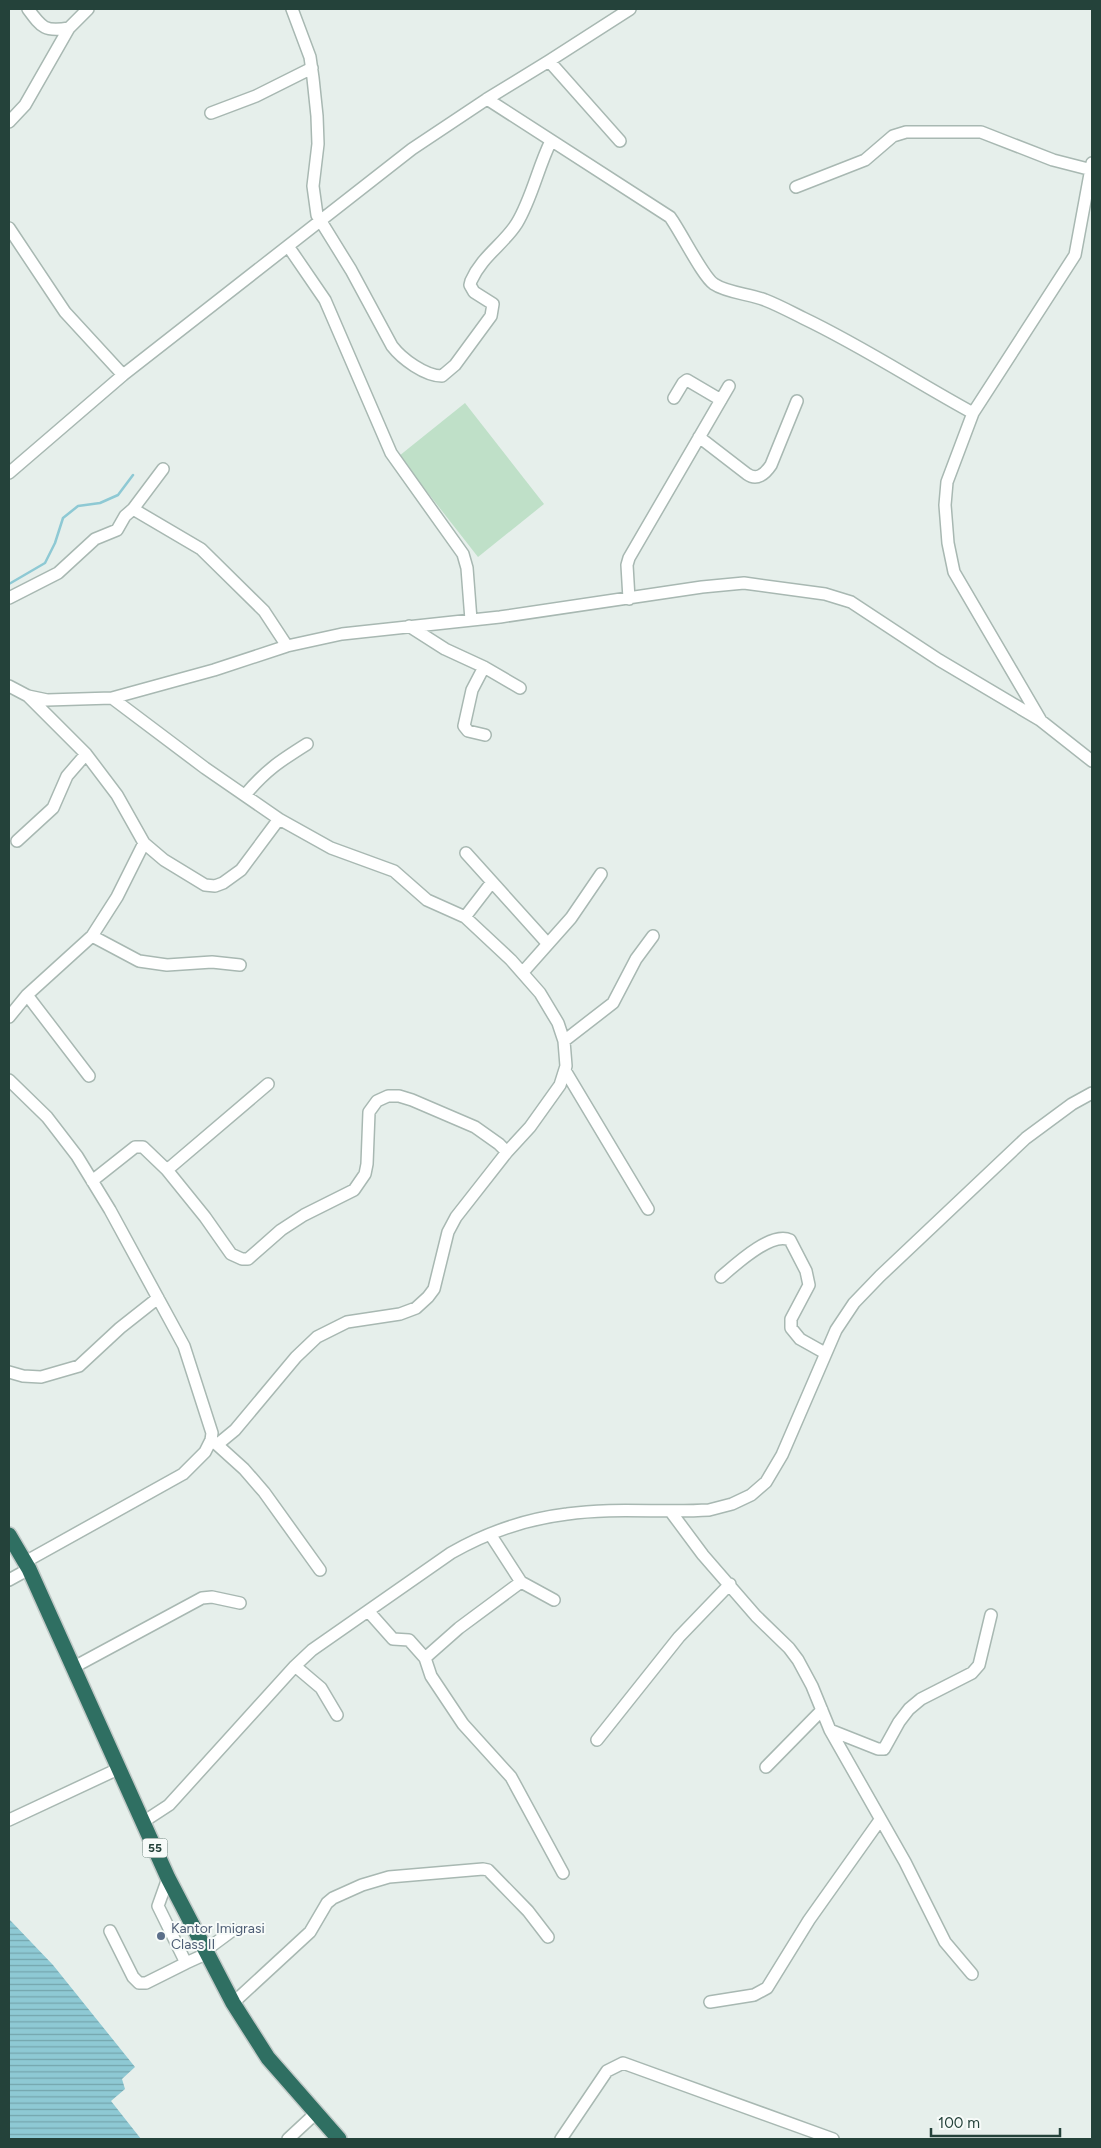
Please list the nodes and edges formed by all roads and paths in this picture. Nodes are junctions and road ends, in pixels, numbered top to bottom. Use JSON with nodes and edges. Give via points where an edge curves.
{"nodes":[{"id":1,"x":28,"y":9,"type":"edge"},
{"id":2,"x":88,"y":9,"type":"edge"},
{"id":3,"x":292,"y":9,"type":"edge"},
{"id":4,"x":630,"y":9,"type":"edge"},
{"id":5,"x":69,"y":28,"type":"junction"},
{"id":6,"x":550,"y":61,"type":"junction"},
{"id":7,"x":312,"y":68,"type":"junction"},
{"id":8,"x":487,"y":98,"type":"junction"},
{"id":9,"x":211,"y":112,"type":"dead end"},
{"id":10,"x":9,"y":122,"type":"edge"},
{"id":11,"x":551,"y":141,"type":"junction"},
{"id":12,"x":620,"y":141,"type":"dead end"},
{"id":13,"x":1092,"y":167,"type":"edge"},
{"id":14,"x":796,"y":187,"type":"dead end"},
{"id":15,"x":320,"y":220,"type":"junction"},
{"id":16,"x":9,"y":228,"type":"edge"},
{"id":17,"x":288,"y":246,"type":"junction"},
{"id":18,"x":123,"y":375,"type":"junction"},
{"id":19,"x":729,"y":386,"type":"dead end"},
{"id":20,"x":674,"y":398,"type":"dead end"},
{"id":21,"x":720,"y":400,"type":"junction"},
{"id":22,"x":797,"y":401,"type":"dead end"},
{"id":23,"x":973,"y":413,"type":"junction"},
{"id":24,"x":699,"y":437,"type":"junction"},
{"id":25,"x":163,"y":469,"type":"dead end"},
{"id":26,"x":9,"y":473,"type":"edge"},
{"id":27,"x":133,"y":509,"type":"junction"},
{"id":28,"x":9,"y":598,"type":"edge"},
{"id":29,"x":629,"y":598,"type":"junction"},
{"id":30,"x":471,"y":620,"type":"junction"},
{"id":31,"x":409,"y":626,"type":"junction"},
{"id":32,"x":287,"y":646,"type":"junction"},
{"id":33,"x":484,"y":667,"type":"junction"},
{"id":34,"x":9,"y":686,"type":"edge"},
{"id":35,"x":520,"y":688,"type":"dead end"},
{"id":36,"x":28,"y":696,"type":"junction"},
{"id":37,"x":112,"y":698,"type":"junction"},
{"id":38,"x":1040,"y":720,"type":"junction"},
{"id":39,"x":485,"y":735,"type":"dead end"},
{"id":40,"x":307,"y":744,"type":"dead end"},
{"id":41,"x":86,"y":754,"type":"junction"},
{"id":42,"x":1092,"y":761,"type":"edge"},
{"id":43,"x":245,"y":795,"type":"junction"},
{"id":44,"x":279,"y":819,"type":"junction"},
{"id":45,"x":17,"y":840,"type":"dead end"},
{"id":46,"x":144,"y":842,"type":"junction"},
{"id":47,"x":466,"y":853,"type":"dead end"},
{"id":48,"x":601,"y":874,"type":"dead end"},
{"id":49,"x":492,"y":882,"type":"junction"},
{"id":50,"x":465,"y":917,"type":"junction"},
{"id":51,"x":92,"y":936,"type":"junction"},
{"id":52,"x":653,"y":936,"type":"dead end"},
{"id":53,"x":548,"y":944,"type":"junction"},
{"id":54,"x":240,"y":964,"type":"dead end"},
{"id":55,"x":523,"y":972,"type":"junction"},
{"id":56,"x":27,"y":995,"type":"junction"},
{"id":57,"x":9,"y":1017,"type":"edge"},
{"id":58,"x":564,"y":1041,"type":"junction"},
{"id":59,"x":566,"y":1072,"type":"junction"},
{"id":60,"x":89,"y":1076,"type":"dead end"},
{"id":61,"x":9,"y":1080,"type":"edge"},
{"id":62,"x":268,"y":1084,"type":"dead end"},
{"id":63,"x":1092,"y":1093,"type":"edge"},
{"id":64,"x":507,"y":1152,"type":"junction"},
{"id":65,"x":167,"y":1170,"type":"junction"},
{"id":66,"x":92,"y":1181,"type":"junction"},
{"id":67,"x":648,"y":1209,"type":"dead end"},
{"id":68,"x":721,"y":1277,"type":"dead end"},
{"id":69,"x":158,"y":1298,"type":"junction"},
{"id":70,"x":825,"y":1353,"type":"junction"},
{"id":71,"x":9,"y":1372,"type":"edge"},
{"id":72,"x":214,"y":1442,"type":"junction"},
{"id":73,"x":671,"y":1512,"type":"junction"},
{"id":74,"x":490,"y":1534,"type":"junction"},
{"id":75,"x":9,"y":1535,"type":"edge"},
{"id":76,"x":27,"y":1565,"type":"junction"},
{"id":77,"x":320,"y":1570,"type":"dead end"},
{"id":78,"x":9,"y":1580,"type":"edge"},
{"id":79,"x":521,"y":1582,"type":"junction"},
{"id":80,"x":730,"y":1584,"type":"junction"},
{"id":81,"x":554,"y":1600,"type":"dead end"},
{"id":82,"x":240,"y":1603,"type":"dead end"},
{"id":83,"x":369,"y":1612,"type":"junction"},
{"id":84,"x":991,"y":1615,"type":"dead end"},
{"id":85,"x":425,"y":1658,"type":"junction"},
{"id":86,"x":295,"y":1666,"type":"junction"},
{"id":87,"x":74,"y":1667,"type":"junction"},
{"id":88,"x":822,"y":1710,"type":"junction"},
{"id":89,"x":337,"y":1716,"type":"dead end"},
{"id":90,"x":830,"y":1730,"type":"junction"},
{"id":91,"x":597,"y":1740,"type":"dead end"},
{"id":92,"x":766,"y":1767,"type":"dead end"},
{"id":93,"x":118,"y":1769,"type":"junction"},
{"id":94,"x":9,"y":1820,"type":"edge"},
{"id":95,"x":880,"y":1820,"type":"junction"},
{"id":96,"x":143,"y":1822,"type":"junction"},
{"id":97,"x":563,"y":1873,"type":"dead end"},
{"id":98,"x":168,"y":1878,"type":"junction"},
{"id":99,"x":233,"y":1930,"type":"dead end"},
{"id":100,"x":110,"y":1931,"type":"dead end"},
{"id":101,"x":548,"y":1937,"type":"dead end"},
{"id":102,"x":207,"y":1952,"type":"junction"},
{"id":103,"x":186,"y":1963,"type":"junction"},
{"id":104,"x":972,"y":1974,"type":"dead end"},
{"id":105,"x":710,"y":2002,"type":"dead end"},
{"id":106,"x":233,"y":2003,"type":"junction"},
{"id":107,"x":316,"y":2113,"type":"junction"},
{"id":108,"x":288,"y":2139,"type":"edge"},
{"id":109,"x":339,"y":2139,"type":"edge"},
{"id":110,"x":561,"y":2139,"type":"edge"},
{"id":111,"x":833,"y":2139,"type":"edge"}],
"edges":[{"from":1,"to":5,"type":"street","via":[[44,27],[54,30]]},
{"from":2,"to":5,"type":"street"},
{"from":3,"to":7,"type":"street"},
{"from":4,"to":6,"type":"street"},
{"from":5,"to":10,"type":"street","via":[[25,106]]},
{"from":6,"to":8,"type":"street"},
{"from":6,"to":12,"type":"street"},
{"from":7,"to":9,"type":"street","via":[[256,96]]},
{"from":7,"to":15,"type":"street","via":[[318,116],[313,186],[314,204]]},
{"from":8,"to":11,"type":"street"},
{"from":8,"to":15,"type":"street","via":[[412,149]]},
{"from":11,"to":15,"type":"street","via":[[522,213],[485,257],[471,280],[474,292],[493,304],[491,316],[455,365],[442,376],[427,372],[396,352]]},
{"from":11,"to":23,"type":"street","via":[[670,218],[715,285],[764,300],[810,321]]},
{"from":13,"to":14,"type":"street","via":[[1053,160],[981,132],[906,132],[893,136],[866,160]]},
{"from":13,"to":23,"type":"street","via":[[1074,257]]},
{"from":15,"to":17,"type":"street"},
{"from":16,"to":18,"type":"street","via":[[65,312]]},
{"from":17,"to":18,"type":"street"},
{"from":17,"to":30,"type":"street","via":[[325,300],[392,453],[463,554]]},
{"from":18,"to":26,"type":"street"},
{"from":19,"to":21,"type":"street"},
{"from":20,"to":21,"type":"street","via":[[687,380]]},
{"from":21,"to":24,"type":"street"},
{"from":22,"to":24,"type":"street","via":[[771,465],[757,477],[747,474]]},
{"from":23,"to":38,"type":"street","via":[[947,482],[945,505],[950,553],[957,578]]},
{"from":24,"to":29,"type":"street","via":[[629,558]]},
{"from":25,"to":27,"type":"street"},
{"from":27,"to":28,"type":"street","via":[[117,530],[95,539],[58,573]]},
{"from":27,"to":32,"type":"street","via":[[201,549],[264,611]]},
{"from":29,"to":30,"type":"street"},
{"from":29,"to":38,"type":"street","via":[[744,583],[851,602],[939,660]]},
{"from":30,"to":31,"type":"street"},
{"from":31,"to":32,"type":"street","via":[[342,634]]},
{"from":31,"to":33,"type":"street","via":[[445,649]]},
{"from":32,"to":37,"type":"street"},
{"from":33,"to":35,"type":"street"},
{"from":33,"to":39,"type":"street","via":[[472,690],[464,726],[468,731]]},
{"from":34,"to":36,"type":"street"},
{"from":36,"to":37,"type":"street","via":[[65,701]]},
{"from":36,"to":41,"type":"street"},
{"from":37,"to":43,"type":"street"},
{"from":38,"to":42,"type":"street"},
{"from":40,"to":43,"type":"street","via":[[274,764]]},
{"from":41,"to":45,"type":"street","via":[[67,776],[53,808]]},
{"from":41,"to":46,"type":"street","via":[[117,795]]},
{"from":43,"to":44,"type":"street"},
{"from":44,"to":46,"type":"street","via":[[242,870],[215,886],[205,885],[184,873]]},
{"from":44,"to":50,"type":"street","via":[[331,848],[394,871],[427,900]]},
{"from":46,"to":51,"type":"street","via":[[117,897]]},
{"from":47,"to":49,"type":"street"},
{"from":48,"to":53,"type":"street","via":[[571,918]]},
{"from":49,"to":50,"type":"street"},
{"from":49,"to":53,"type":"street"},
{"from":50,"to":55,"type":"street"},
{"from":51,"to":54,"type":"street","via":[[139,961]]},
{"from":51,"to":56,"type":"street"},
{"from":52,"to":58,"type":"street","via":[[612,1003]]},
{"from":53,"to":55,"type":"street"},
{"from":55,"to":58,"type":"street","via":[[551,1008]]},
{"from":56,"to":57,"type":"street"},
{"from":56,"to":60,"type":"street"},
{"from":58,"to":59,"type":"street"},
{"from":59,"to":64,"type":"street","via":[[530,1127]]},
{"from":59,"to":67,"type":"street"},
{"from":61,"to":66,"type":"street","via":[[47,1117]]},
{"from":62,"to":65,"type":"street"},
{"from":63,"to":70,"type":"street","via":[[1026,1138],[880,1276],[844,1315]]},
{"from":64,"to":65,"type":"street","via":[[475,1127],[412,1100],[388,1096],[377,1101],[369,1112],[367,1164],[365,1174],[354,1190],[304,1214],[256,1254],[242,1259],[230,1254]]},
{"from":64,"to":72,"type":"street","via":[[451,1225],[434,1289],[428,1297],[416,1308],[400,1314],[347,1322],[317,1337],[296,1357],[235,1430]]},
{"from":65,"to":66,"type":"street","via":[[147,1149],[135,1147]]},
{"from":66,"to":69,"type":"street"},
{"from":68,"to":70,"type":"street","via":[[762,1245],[779,1238],[790,1240],[806,1271],[809,1285],[791,1319],[791,1328],[800,1339]]},
{"from":69,"to":71,"type":"street","via":[[78,1366],[41,1377]]},
{"from":69,"to":72,"type":"street","via":[[184,1346]]},
{"from":70,"to":73,"type":"street","via":[[782,1455],[766,1482],[732,1504],[710,1510]]},
{"from":72,"to":76,"type":"street","via":[[182,1474]]},
{"from":72,"to":77,"type":"street","via":[[264,1492]]},
{"from":73,"to":74,"type":"street","via":[[567,1514]]},
{"from":73,"to":80,"type":"street"},
{"from":74,"to":79,"type":"street"},
{"from":74,"to":83,"type":"street","via":[[451,1554]]},
{"from":75,"to":76,"type":"highway","number":"55"},
{"from":76,"to":78,"type":"street"},
{"from":76,"to":87,"type":"highway","number":"55"},
{"from":79,"to":81,"type":"street"},
{"from":79,"to":85,"type":"street"},
{"from":80,"to":88,"type":"street","via":[[798,1660]]},
{"from":80,"to":91,"type":"street","via":[[680,1637]]},
{"from":82,"to":87,"type":"street","via":[[202,1598]]},
{"from":83,"to":85,"type":"street","via":[[393,1639],[408,1640]]},
{"from":83,"to":86,"type":"street","via":[[327,1639]]},
{"from":84,"to":90,"type":"street","via":[[979,1665],[972,1673],[921,1699],[909,1709],[884,1749]]},
{"from":85,"to":97,"type":"street","via":[[431,1676],[463,1724],[511,1777]]},
{"from":86,"to":89,"type":"street","via":[[322,1688]]},
{"from":86,"to":96,"type":"street","via":[[169,1805]]},
{"from":87,"to":93,"type":"highway","number":"55"},
{"from":88,"to":90,"type":"street"},
{"from":88,"to":92,"type":"street"},
{"from":90,"to":95,"type":"street"},
{"from":93,"to":94,"type":"street"},
{"from":93,"to":96,"type":"highway","number":"55"},
{"from":95,"to":104,"type":"street","via":[[906,1862],[945,1942]]},
{"from":95,"to":105,"type":"street","via":[[809,1920],[767,1988],[754,1995]]},
{"from":96,"to":98,"type":"highway","number":"55"},
{"from":98,"to":102,"type":"highway","number":"55"},
{"from":98,"to":103,"type":"street","via":[[158,1906]]},
{"from":99,"to":102,"type":"street"},
{"from":100,"to":103,"type":"street","via":[[133,1977],[140,1983]]},
{"from":101,"to":106,"type":"street","via":[[488,1870],[389,1877],[333,1898],[310,1932]]},
{"from":102,"to":103,"type":"street"},
{"from":102,"to":106,"type":"highway","number":"55"},
{"from":106,"to":107,"type":"highway","number":"55","via":[[268,2058]]},
{"from":107,"to":108,"type":"street"},
{"from":107,"to":109,"type":"highway","number":"55"},
{"from":110,"to":111,"type":"street","via":[[607,2071],[623,2063]]}]}
